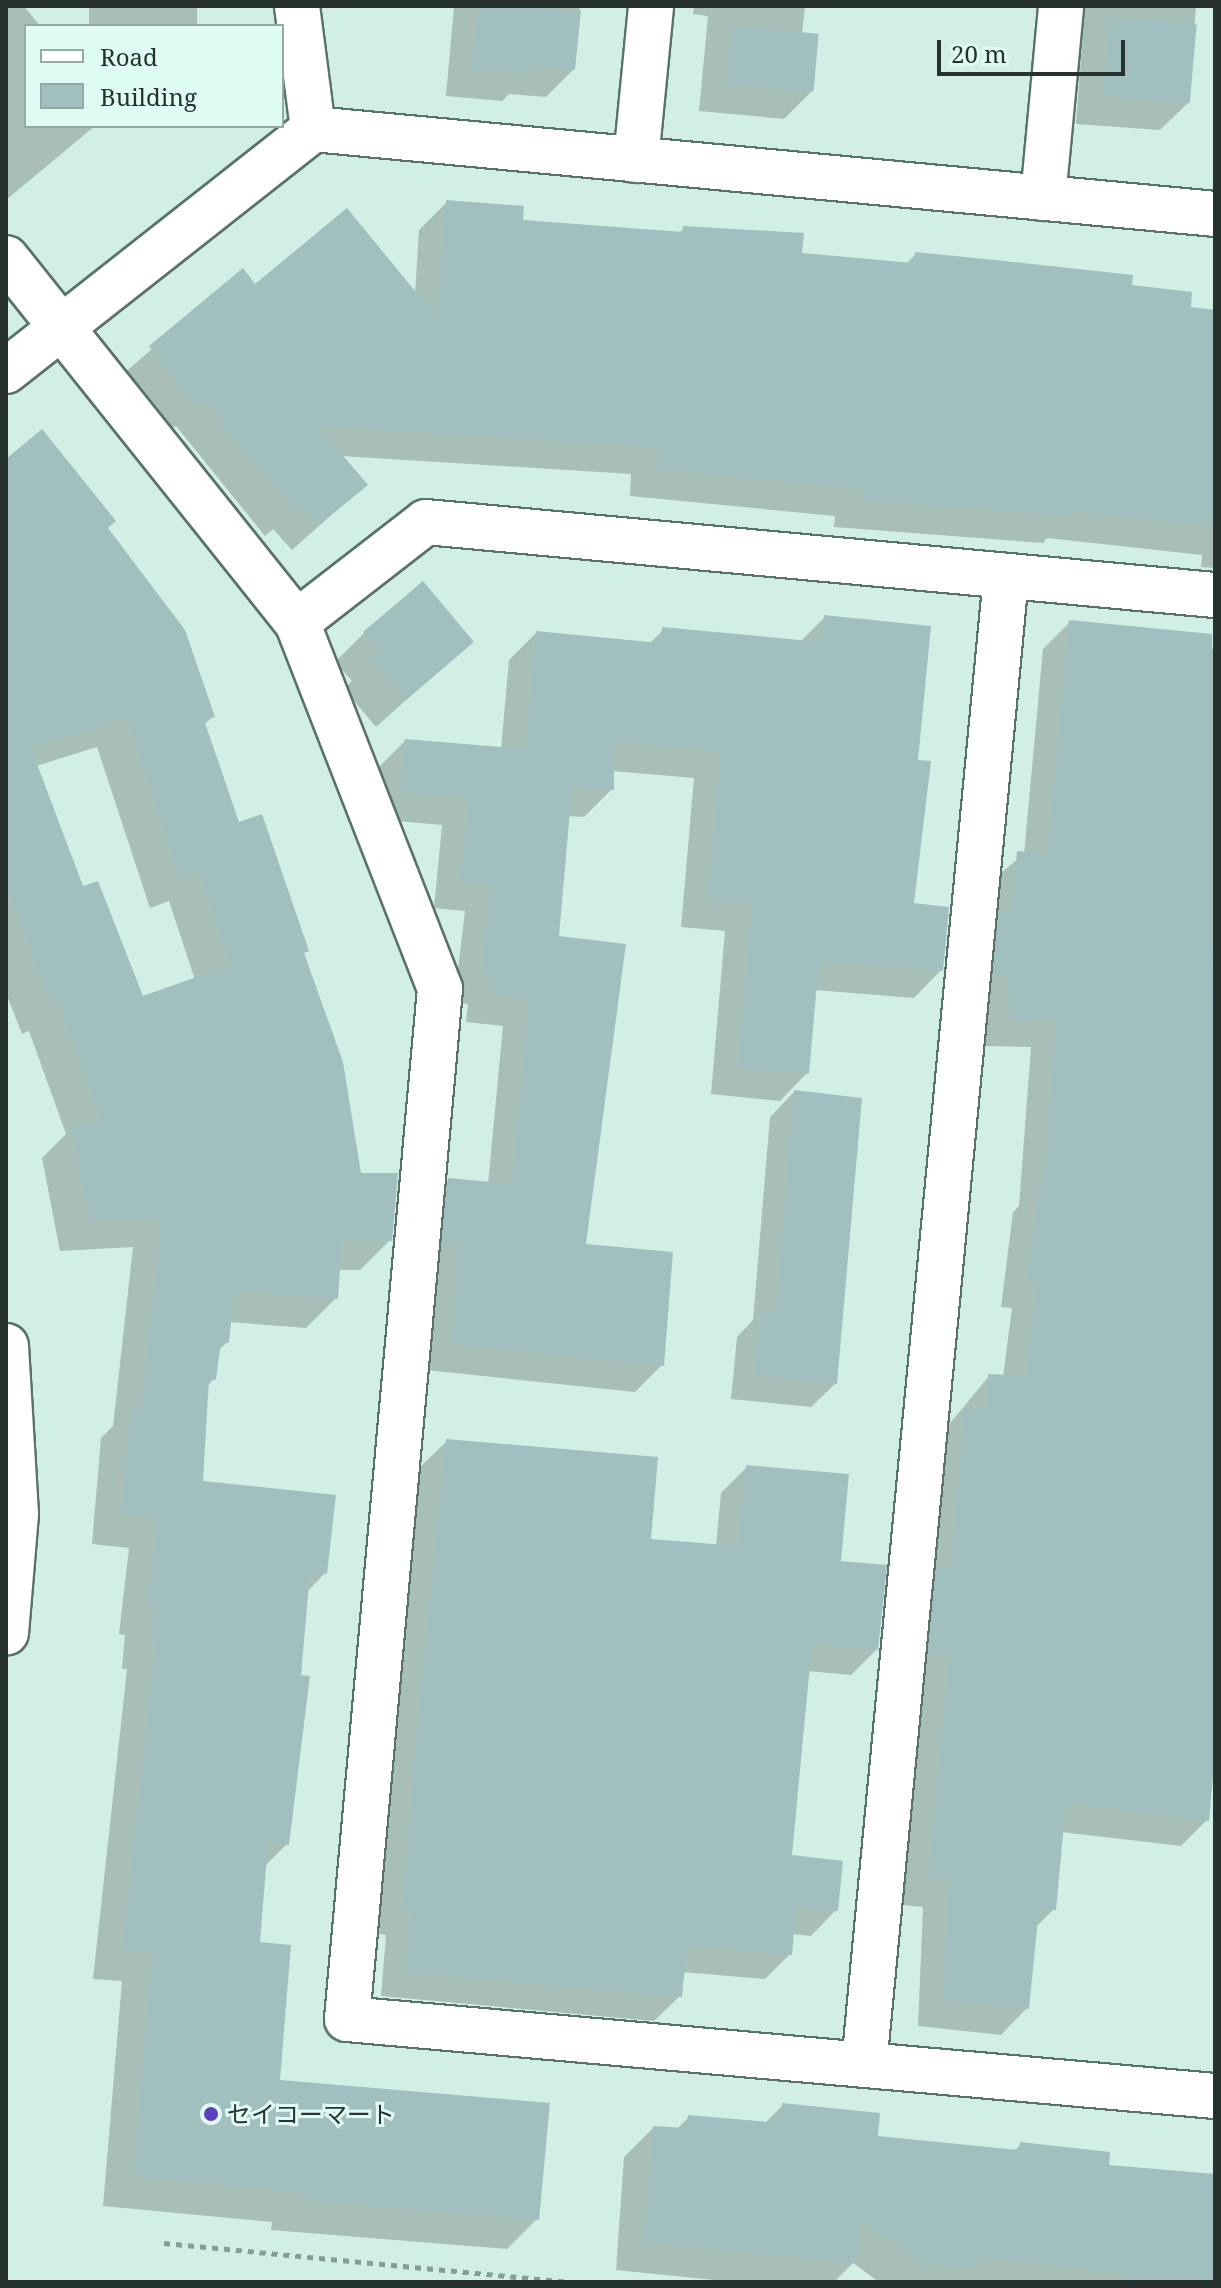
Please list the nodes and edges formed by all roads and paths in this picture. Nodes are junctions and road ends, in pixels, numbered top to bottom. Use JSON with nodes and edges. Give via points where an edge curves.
{"nodes":[{"id":1,"x":297,"y":6,"type":"edge"},
{"id":2,"x":651,"y":6,"type":"edge"},
{"id":3,"x":1061,"y":6,"type":"edge"},
{"id":4,"x":313,"y":129,"type":"junction"},
{"id":5,"x":636,"y":160,"type":"junction"},
{"id":6,"x":1043,"y":198,"type":"junction"},
{"id":7,"x":1215,"y":214,"type":"edge"},
{"id":8,"x":6,"y":258,"type":"edge"},
{"id":9,"x":63,"y":328,"type":"junction"},
{"id":10,"x":6,"y":371,"type":"edge"},
{"id":11,"x":1006,"y":576,"type":"junction"},
{"id":12,"x":1215,"y":595,"type":"edge"},
{"id":13,"x":297,"y":622,"type":"junction"},
{"id":14,"x":6,"y":1346,"type":"edge"},
{"id":15,"x":6,"y":1633,"type":"edge"},
{"id":16,"x":864,"y":2065,"type":"junction"},
{"id":17,"x":1215,"y":2096,"type":"edge"},
{"id":18,"x":164,"y":2243,"type":"dead end"},
{"id":19,"x":567,"y":2282,"type":"edge"}],
"edges":[{"from":1,"to":4,"type":"street"},
{"from":2,"to":5,"type":"street"},
{"from":3,"to":6,"type":"street"},
{"from":4,"to":5,"type":"street"},
{"from":4,"to":9,"type":"street"},
{"from":5,"to":6,"type":"street"},
{"from":6,"to":7,"type":"street"},
{"from":8,"to":9,"type":"street"},
{"from":9,"to":10,"type":"street"},
{"from":9,"to":13,"type":"street"},
{"from":11,"to":12,"type":"street"},
{"from":11,"to":13,"type":"street","via":[[426,522]]},
{"from":11,"to":16,"type":"street"},
{"from":13,"to":16,"type":"street","via":[[440,989],[347,2019]]},
{"from":14,"to":15,"type":"street","via":[[16,1514]]},
{"from":16,"to":17,"type":"street"},
{"from":18,"to":19,"type":"path"}]}
